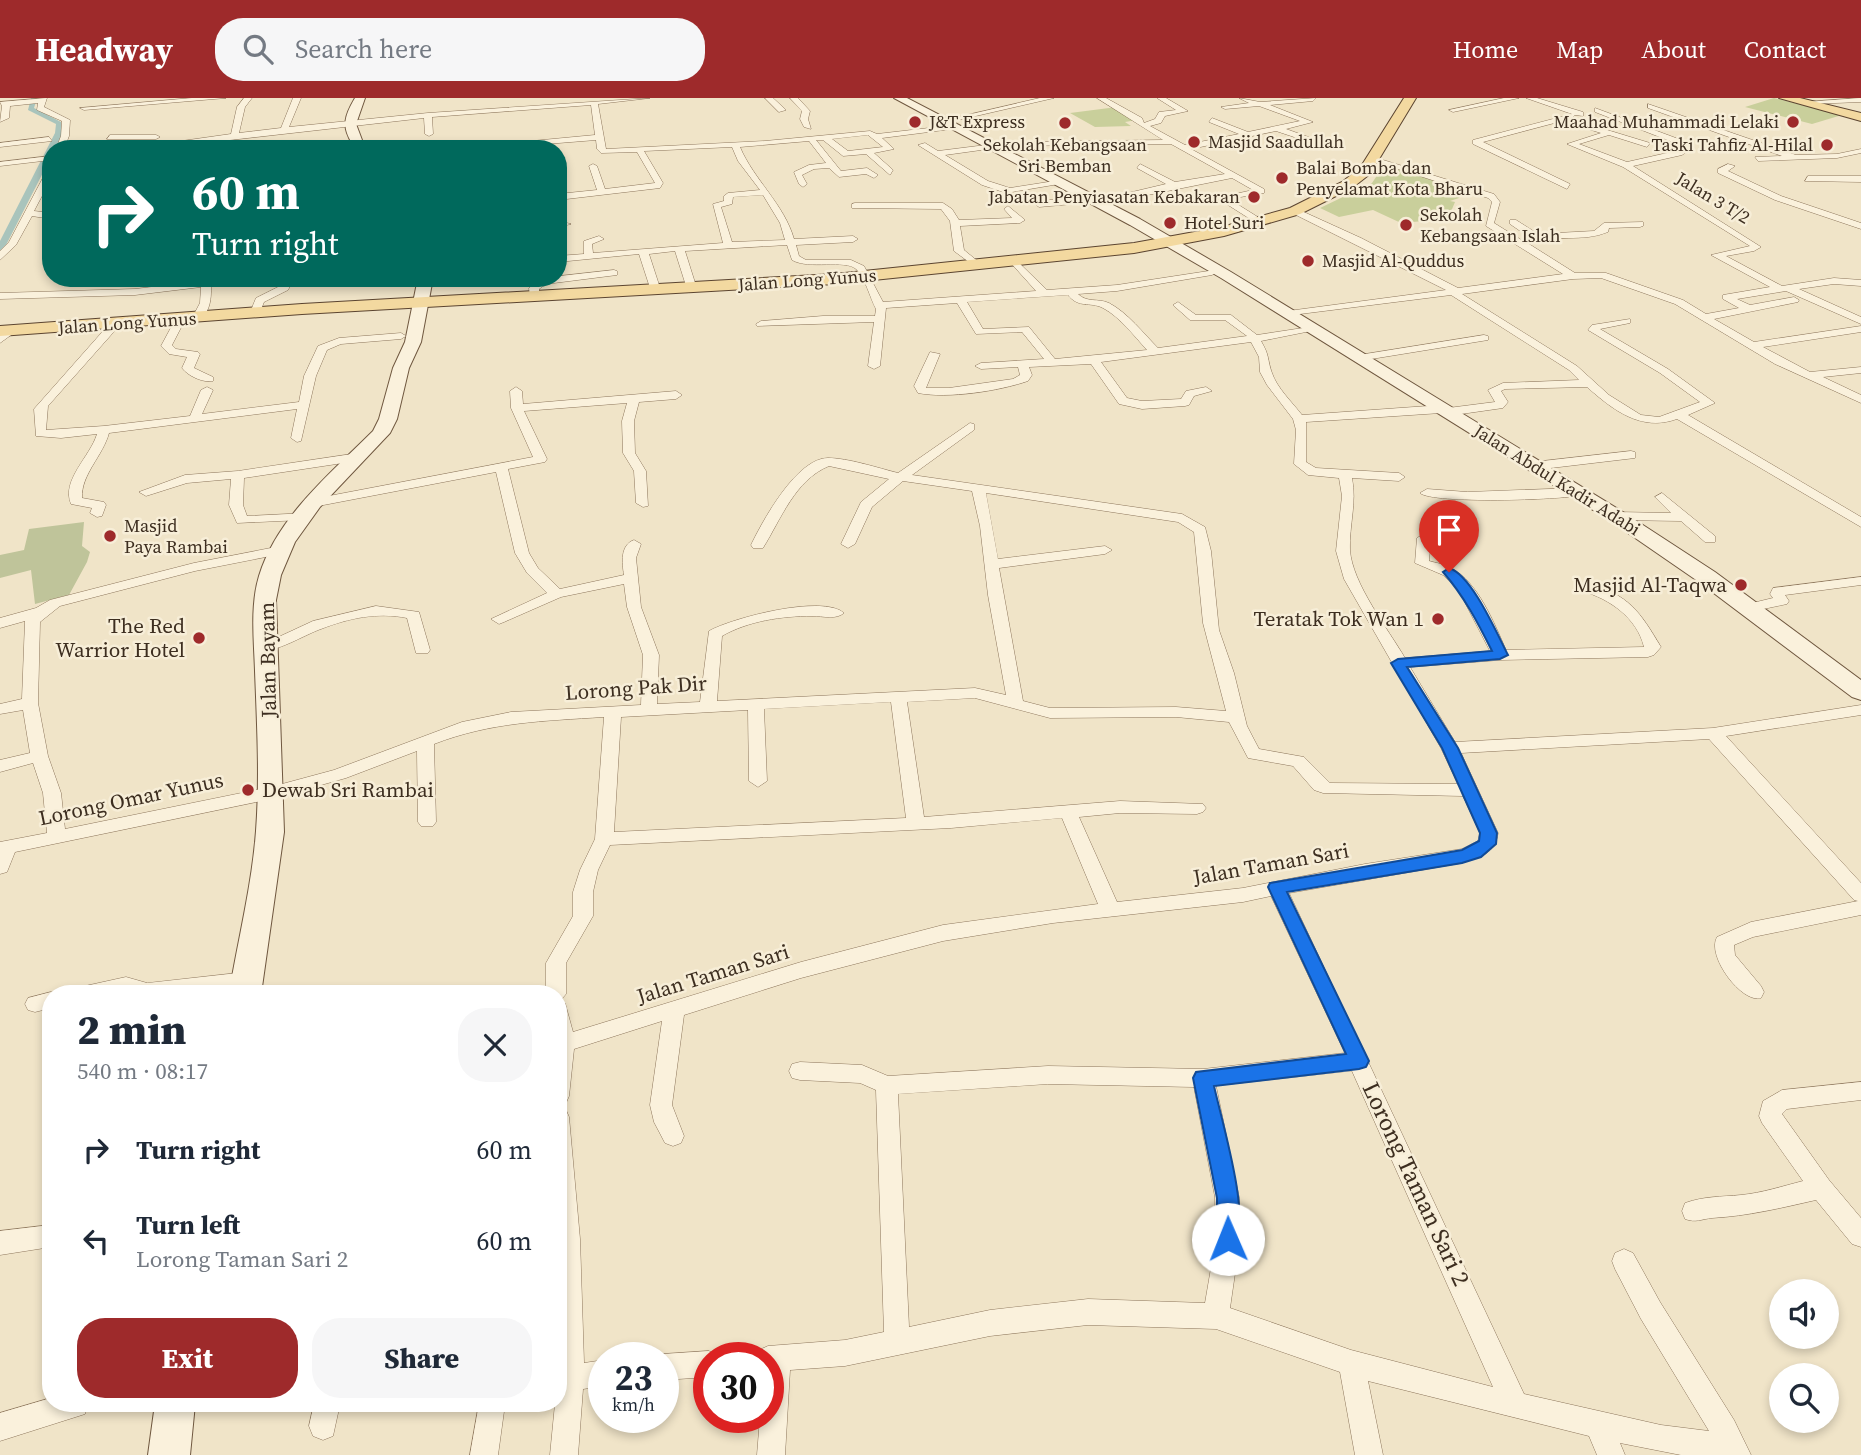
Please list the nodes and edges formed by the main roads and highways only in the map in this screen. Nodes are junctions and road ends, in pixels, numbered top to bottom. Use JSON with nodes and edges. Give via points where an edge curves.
{"nodes":[{"id":1,"x":899,"y":98,"type":"edge"},
{"id":2,"x":1410,"y":98,"type":"edge"},
{"id":3,"x":1785,"y":98,"type":"edge"},
{"id":4,"x":1795,"y":98,"type":"edge"},
{"id":5,"x":359,"y":101,"type":"edge"},
{"id":6,"x":1861,"y":116,"type":"edge"},
{"id":7,"x":355,"y":140,"type":"edge"},
{"id":8,"x":1201,"y":233,"type":"junction"},
{"id":9,"x":1156,"y":237,"type":"junction"},
{"id":10,"x":1131,"y":246,"type":"junction"},
{"id":11,"x":1186,"y":255,"type":"junction"},
{"id":12,"x":1241,"y":286,"type":"junction"},
{"id":13,"x":463,"y":302,"type":"junction"},
{"id":14,"x":414,"y":303,"type":"edge"},
{"id":15,"x":357,"y":309,"type":"junction"},
{"id":16,"x":1288,"y":314,"type":"joint"},
{"id":17,"x":4,"y":334,"type":"edge"},
{"id":18,"x":401,"y":368,"type":"junction"},
{"id":19,"x":1861,"y":692,"type":"edge"},
{"id":20,"x":246,"y":985,"type":"edge"},
{"id":21,"x":174,"y":1412,"type":"edge"},
{"id":22,"x":170,"y":1455,"type":"edge"}],
"edges":[{"from":1,"to":9,"type":"main road","name":"Jalan Abdul Kadir Adabi"},
{"from":2,"to":8,"type":"main road","name":"Jalan Long Yunus","via":[[1355,181],[1295,211]]},
{"from":3,"to":6,"type":"main road"},
{"from":4,"to":6,"type":"main road"},
{"from":5,"to":7,"type":"main road","via":[[350,113]]},
{"from":8,"to":9,"type":"main road","name":"Jalan Long Yunus"},
{"from":8,"to":9,"type":"main road"},
{"from":8,"to":11,"type":"main road","via":[[1186,242]]},
{"from":9,"to":10,"type":"main road","name":"Jalan Long Yunus"},
{"from":9,"to":11,"type":"main road","name":"Jalan Abdul Kadir Adabi"},
{"from":10,"to":11,"type":"main road"},
{"from":10,"to":13,"type":"main road","name":"Jalan Long Yunus","via":[[866,276]]},
{"from":11,"to":12,"type":"main road","name":"Jalan Abdul Kadir Adabi"},
{"from":11,"to":12,"type":"main road","name":"Jalan Abdul Kadir Adabi"},
{"from":12,"to":16,"type":"main road","name":"Jalan Abdul Kadir Adabi"},
{"from":13,"to":14,"type":"main road","via":[[440,298]]},
{"from":13,"to":14,"type":"main road","via":[[433,309]]},
{"from":14,"to":15,"type":"main road","via":[[394,300]]},
{"from":14,"to":15,"type":"main road","via":[[393,313]]},
{"from":14,"to":18,"type":"main road","name":"Jalan Bayam","via":[[409,355]]},
{"from":14,"to":18,"type":"main road","name":"Jalan Bayam","via":[[398,357]]},
{"from":15,"to":17,"type":"main road","name":"Jalan Long Yunus"},
{"from":16,"to":19,"type":"main road","name":"Jalan Abdul Kadir Adabi","via":[[1616,516]]},
{"from":18,"to":20,"type":"main road","name":"Jalan Bayam","via":[[379,437],[307,509],[270,575],[265,600],[270,832]]},
{"from":21,"to":22,"type":"main road"}]}
